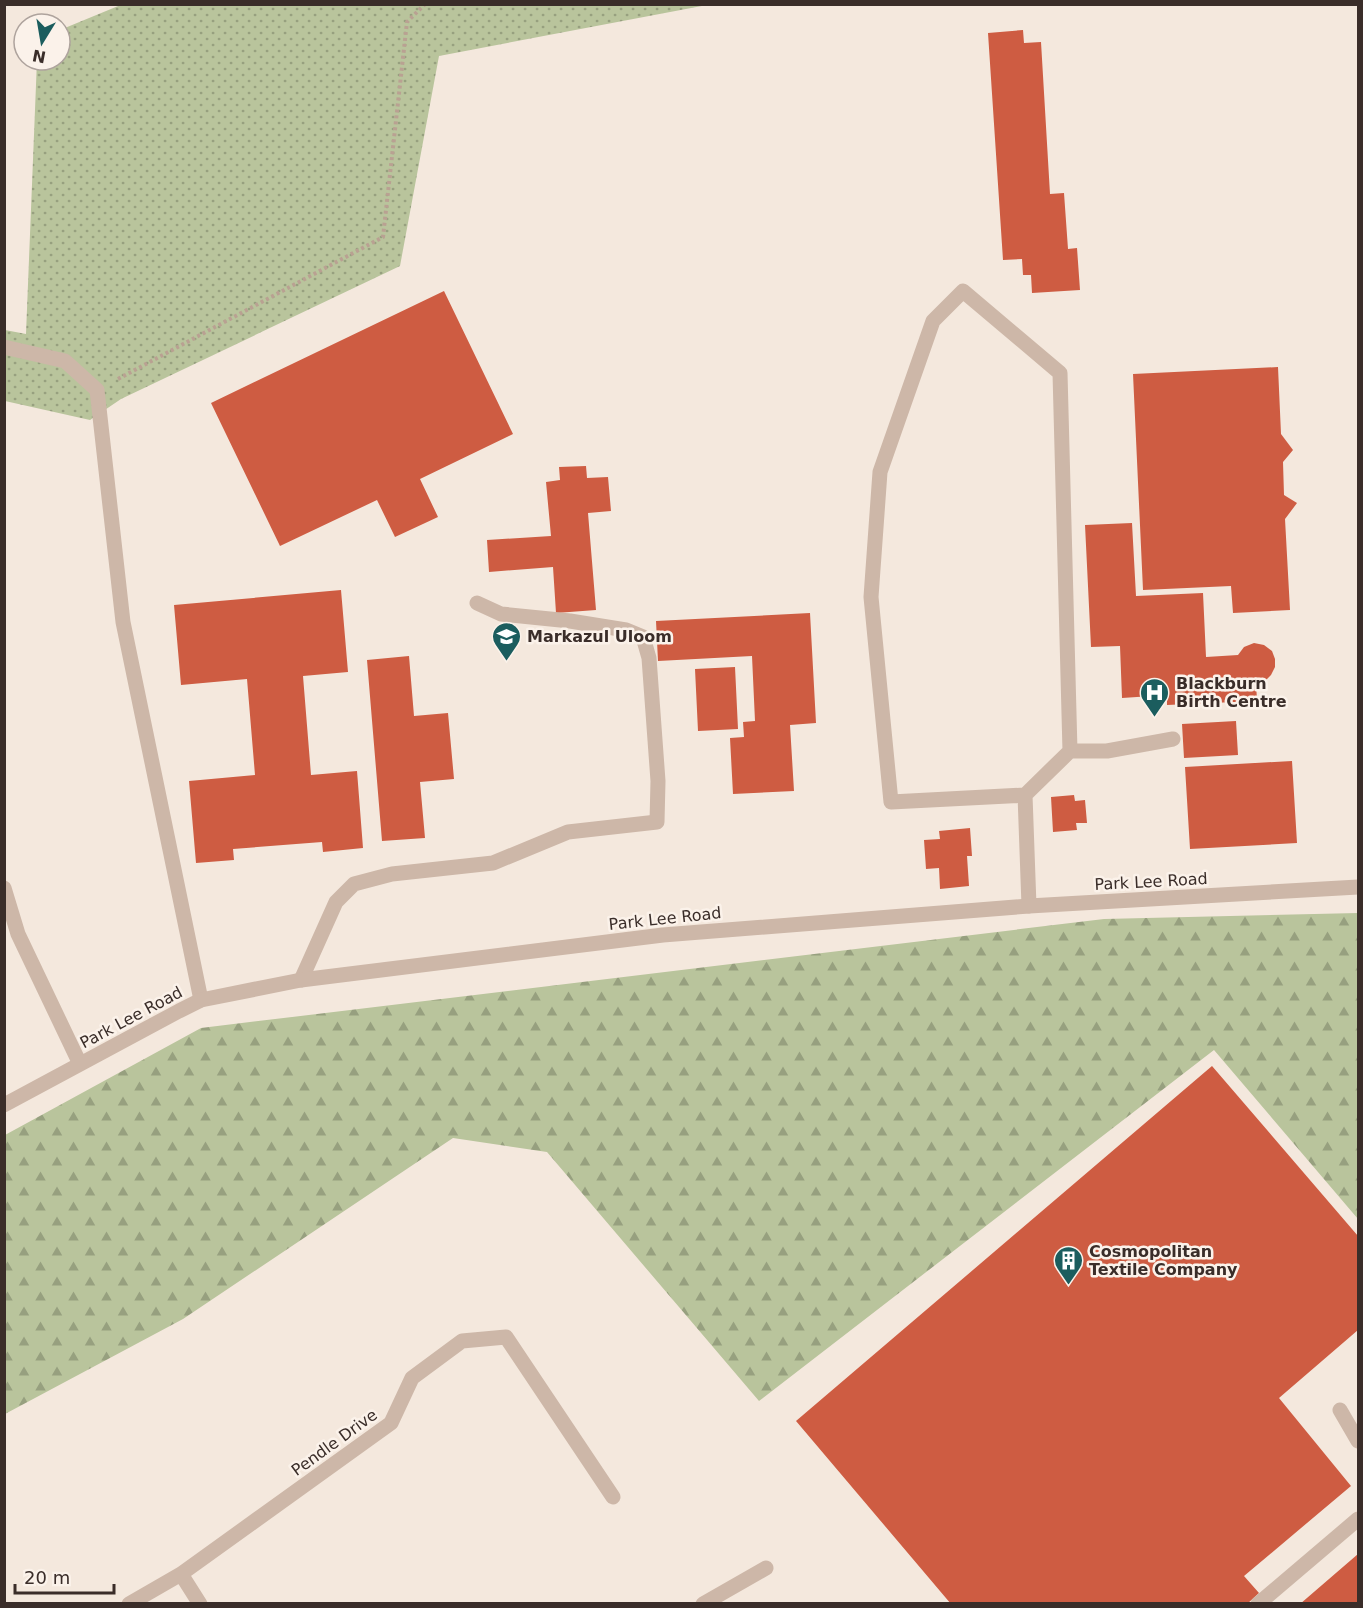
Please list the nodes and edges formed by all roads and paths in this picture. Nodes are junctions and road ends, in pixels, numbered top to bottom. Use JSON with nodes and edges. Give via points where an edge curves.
{"nodes":[{"id":1,"x":425,"y":4,"type":"edge"},
{"id":2,"x":4,"y":347,"type":"edge"},
{"id":3,"x":97,"y":390,"type":"junction"},
{"id":4,"x":477,"y":603,"type":"dead end"},
{"id":5,"x":1173,"y":739,"type":"dead end"},
{"id":6,"x":1070,"y":751,"type":"junction"},
{"id":7,"x":1025,"y":795,"type":"junction"},
{"id":8,"x":1359,"y":887,"type":"edge"},
{"id":9,"x":4,"y":888,"type":"edge"},
{"id":10,"x":1029,"y":906,"type":"junction"},
{"id":11,"x":301,"y":980,"type":"junction"},
{"id":12,"x":201,"y":1000,"type":"junction"},
{"id":13,"x":80,"y":1064,"type":"junction"},
{"id":14,"x":4,"y":1105,"type":"edge"},
{"id":15,"x":1340,"y":1410,"type":"dead end"},
{"id":16,"x":1359,"y":1441,"type":"edge"},
{"id":17,"x":613,"y":1497,"type":"dead end"},
{"id":18,"x":1359,"y":1519,"type":"edge"},
{"id":19,"x":766,"y":1568,"type":"dead end"},
{"id":20,"x":181,"y":1574,"type":"junction"},
{"id":21,"x":129,"y":1604,"type":"edge"},
{"id":22,"x":200,"y":1604,"type":"edge"},
{"id":23,"x":703,"y":1604,"type":"edge"},
{"id":24,"x":1258,"y":1604,"type":"edge"}],
"edges":[{"from":1,"to":3,"type":"path","via":[[407,22],[383,237]]},
{"from":2,"to":3,"type":"street","via":[[65,361]]},
{"from":3,"to":12,"type":"street","via":[[123,622]]},
{"from":4,"to":11,"type":"street","via":[[501,614],[615,628],[643,637],[649,658],[656,750],[657,822],[568,832],[493,863],[392,874],[354,884],[336,902]]},
{"from":5,"to":6,"type":"street","via":[[1107,751]]},
{"from":6,"to":7,"type":"street"},
{"from":6,"to":7,"type":"street","via":[[1060,373],[963,291],[933,321],[880,472],[871,597],[891,802]]},
{"from":7,"to":10,"type":"street"},
{"from":8,"to":10,"type":"street","name":"Park Lee Road"},
{"from":9,"to":13,"type":"street","via":[[18,934]]},
{"from":10,"to":11,"type":"street","name":"Park Lee Road","via":[[663,935]]},
{"from":11,"to":12,"type":"street","name":"Park Lee Road"},
{"from":12,"to":13,"type":"street","name":"Park Lee Road"},
{"from":13,"to":14,"type":"street","name":"Park Lee Road"},
{"from":15,"to":16,"type":"street"},
{"from":17,"to":20,"type":"street","name":"Pendle Drive","via":[[506,1337],[462,1341],[412,1378],[391,1424]]},
{"from":18,"to":24,"type":"street"},
{"from":19,"to":23,"type":"street"},
{"from":20,"to":21,"type":"street","name":"Pendle Drive"},
{"from":20,"to":22,"type":"street"}]}
